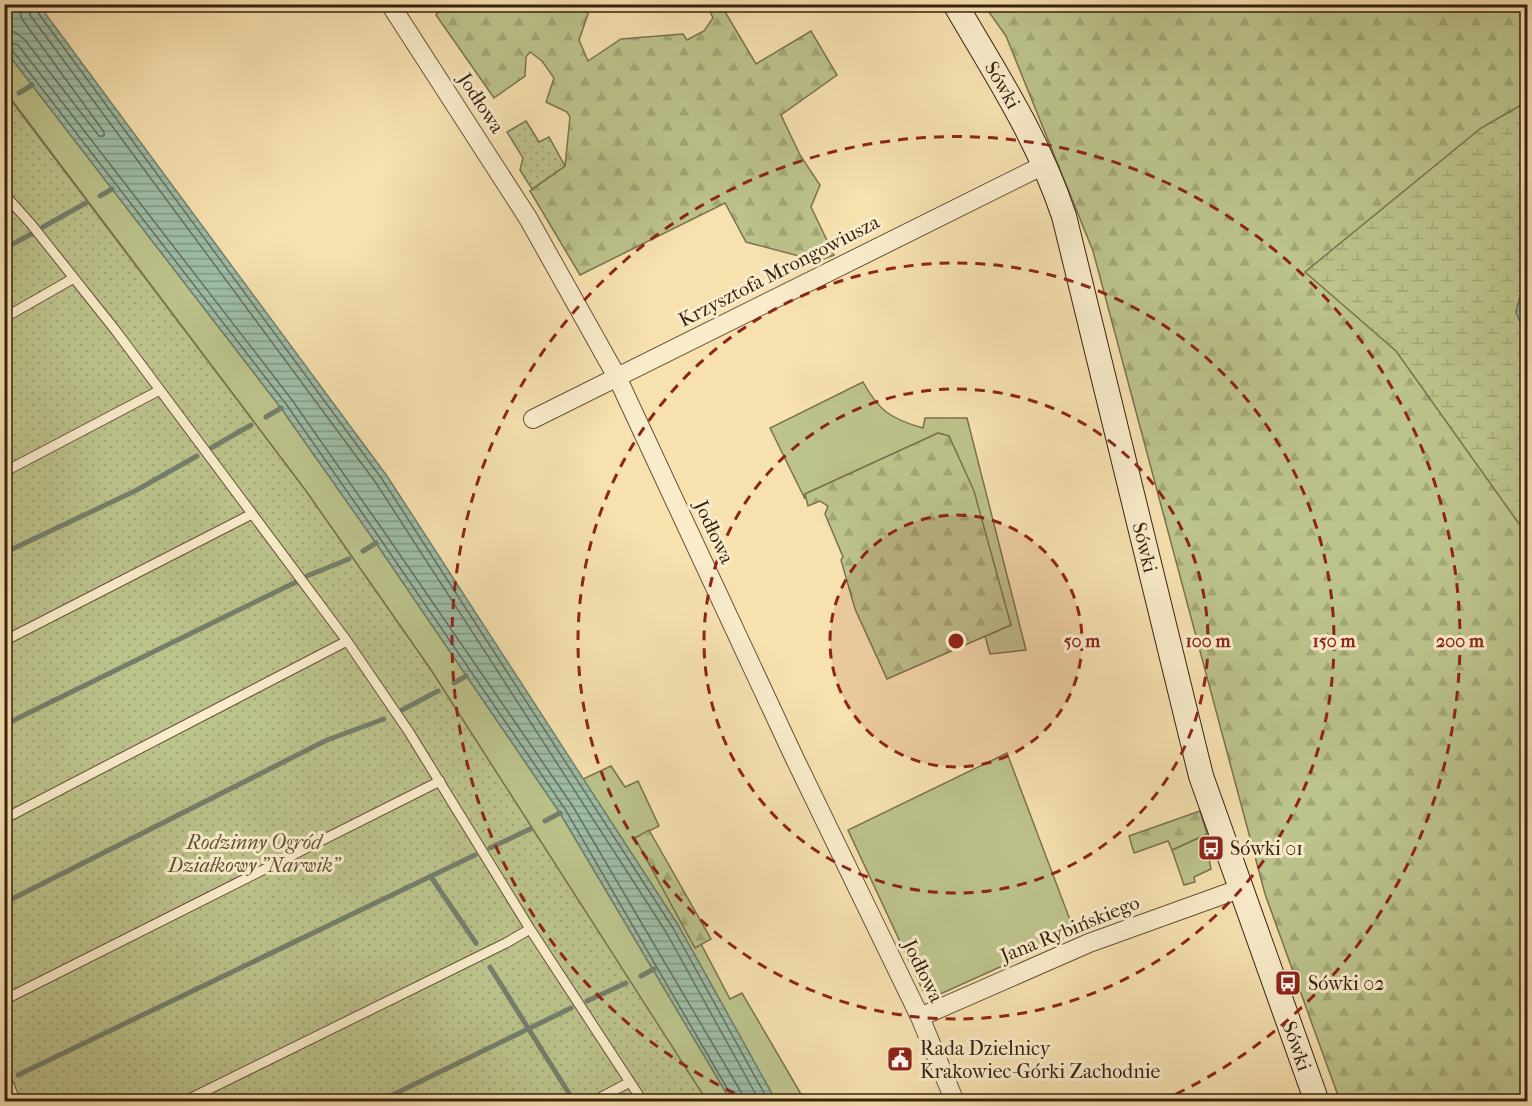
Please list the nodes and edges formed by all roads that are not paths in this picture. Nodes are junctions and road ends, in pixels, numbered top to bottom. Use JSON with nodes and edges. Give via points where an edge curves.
{"nodes":[{"id":1,"x":390,"y":4,"type":"edge"},
{"id":2,"x":955,"y":4,"type":"edge"},
{"id":3,"x":1046,"y":164,"type":"junction"},
{"id":4,"x":4,"y":194,"type":"edge"},
{"id":5,"x":74,"y":278,"type":"junction"},
{"id":6,"x":4,"y":318,"type":"edge"},
{"id":7,"x":617,"y":377,"type":"junction"},
{"id":8,"x":160,"y":390,"type":"junction"},
{"id":9,"x":533,"y":419,"type":"dead end"},
{"id":10,"x":4,"y":472,"type":"edge"},
{"id":11,"x":252,"y":514,"type":"junction"},
{"id":12,"x":4,"y":641,"type":"edge"},
{"id":13,"x":347,"y":641,"type":"junction"},
{"id":14,"x":440,"y":781,"type":"junction"},
{"id":15,"x":4,"y":819,"type":"edge"},
{"id":16,"x":1239,"y":889,"type":"junction"},
{"id":17,"x":530,"y":929,"type":"junction"},
{"id":18,"x":4,"y":1000,"type":"edge"},
{"id":19,"x":920,"y":1017,"type":"junction"},
{"id":20,"x":4,"y":1073,"type":"edge"},
{"id":21,"x":630,"y":1082,"type":"junction"},
{"id":22,"x":16,"y":1101,"type":"edge"},
{"id":23,"x":183,"y":1101,"type":"edge"},
{"id":24,"x":592,"y":1101,"type":"edge"},
{"id":25,"x":643,"y":1101,"type":"edge"},
{"id":26,"x":955,"y":1101,"type":"edge"},
{"id":27,"x":1317,"y":1101,"type":"edge"}],
"edges":[{"from":1,"to":7,"type":"street","name":"Jodłowa","via":[[528,218]]},
{"from":2,"to":3,"type":"street","name":"Sówki"},
{"from":3,"to":7,"type":"street","name":"Krzysztofa Mrongowiusza"},
{"from":3,"to":16,"type":"street","name":"Sówki","via":[[1066,226],[1201,776]]},
{"from":4,"to":5,"type":"lane"},
{"from":5,"to":6,"type":"lane"},
{"from":5,"to":8,"type":"lane"},
{"from":7,"to":9,"type":"street","name":"Krzysztofa Mrongowiusza"},
{"from":7,"to":19,"type":"street","name":"Jodłowa"},
{"from":8,"to":10,"type":"lane"},
{"from":8,"to":11,"type":"lane"},
{"from":11,"to":12,"type":"lane"},
{"from":11,"to":13,"type":"lane"},
{"from":13,"to":14,"type":"lane"},
{"from":13,"to":15,"type":"lane"},
{"from":14,"to":17,"type":"lane"},
{"from":14,"to":18,"type":"lane"},
{"from":16,"to":19,"type":"street","name":"Jana Rybińskiego","via":[[1089,943]]},
{"from":16,"to":27,"type":"street","name":"Sówki"},
{"from":17,"to":21,"type":"lane"},
{"from":17,"to":23,"type":"lane"},
{"from":19,"to":26,"type":"street","name":"Jodłowa"},
{"from":20,"to":22,"type":"lane"},
{"from":21,"to":24,"type":"lane"},
{"from":21,"to":25,"type":"lane"}]}
